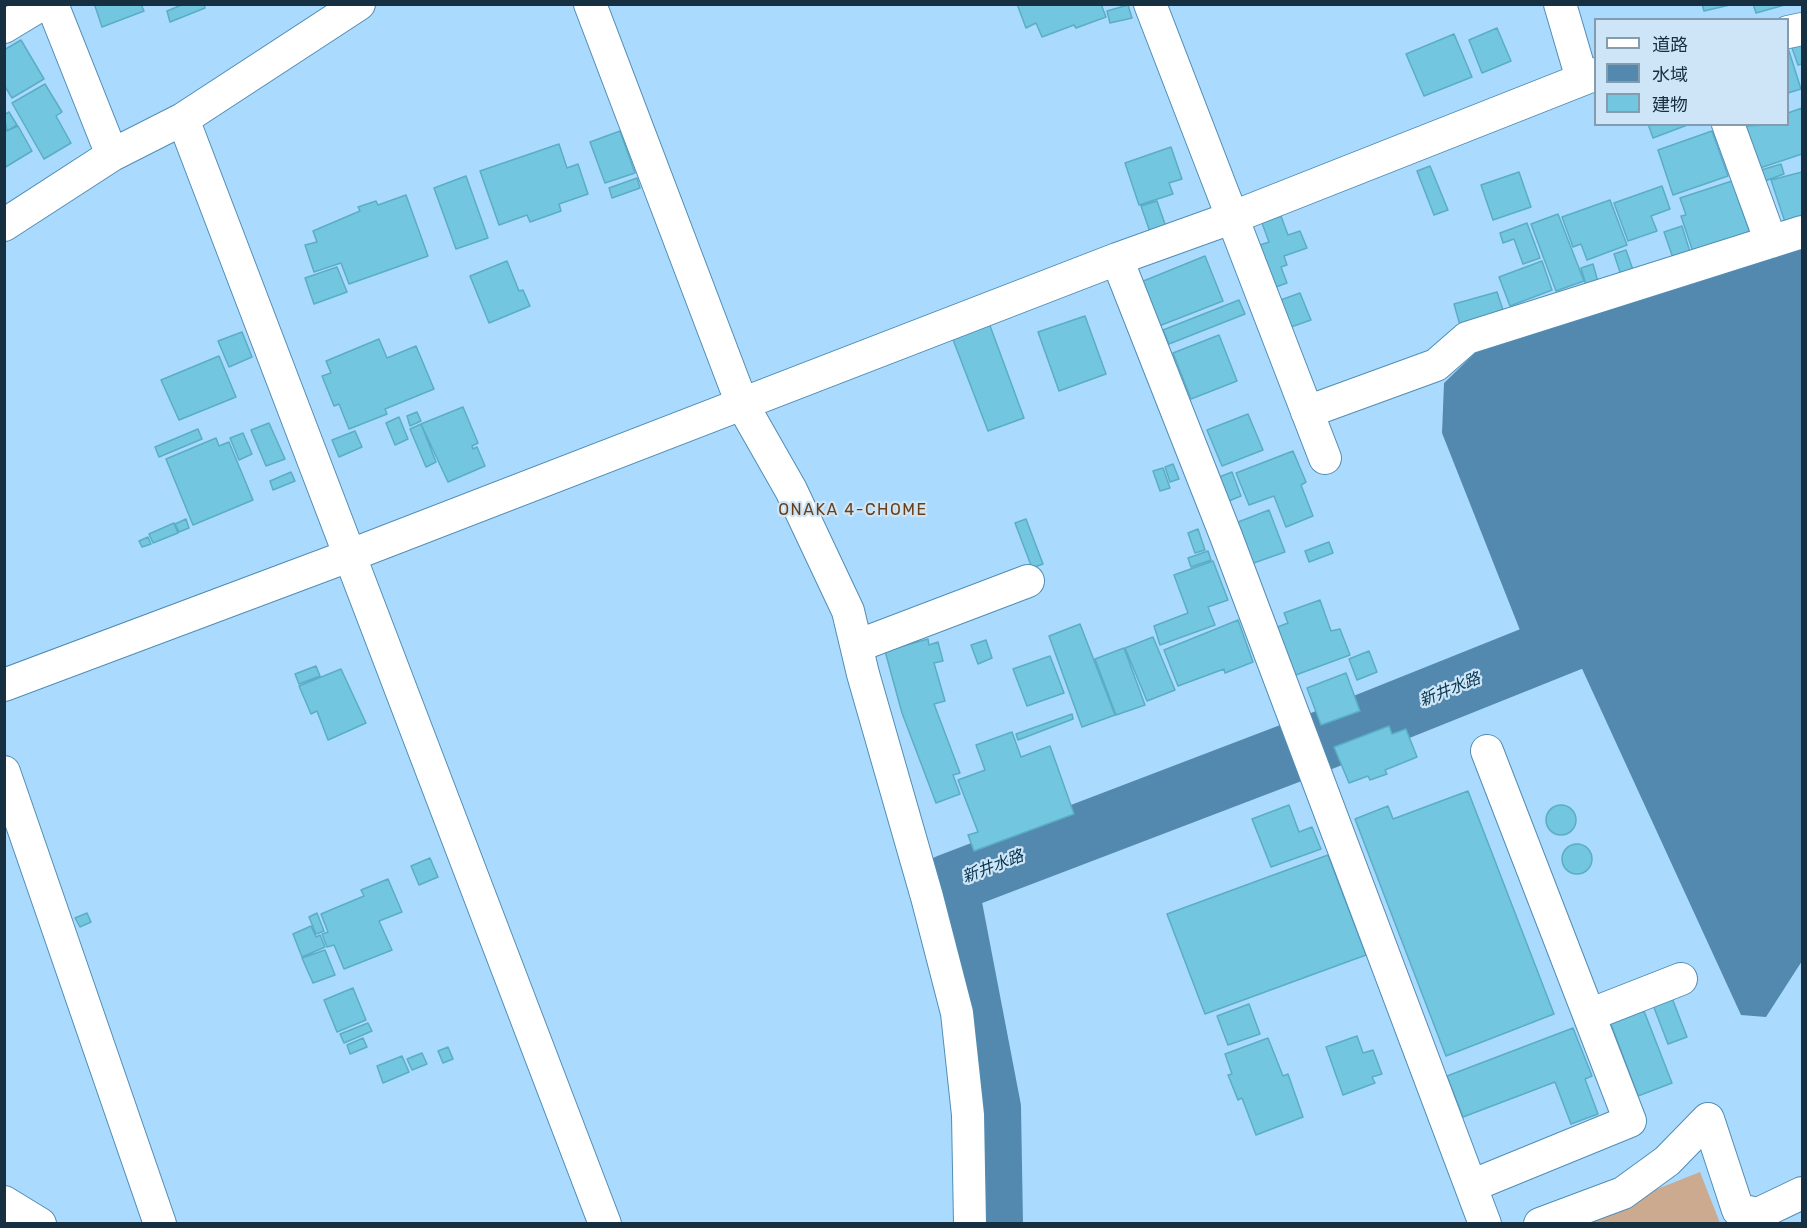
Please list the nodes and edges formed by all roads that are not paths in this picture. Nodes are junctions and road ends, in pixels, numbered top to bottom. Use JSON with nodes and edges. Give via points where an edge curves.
{"nodes":[{"id":1,"x":42,"y":4,"type":"edge"},
{"id":2,"x":52,"y":4,"type":"edge"},
{"id":3,"x":590,"y":4,"type":"edge"},
{"id":4,"x":1150,"y":4,"type":"edge"},
{"id":5,"x":1560,"y":4,"type":"edge"},
{"id":6,"x":356,"y":5,"type":"edge"},
{"id":7,"x":4,"y":27,"type":"edge"},
{"id":8,"x":1589,"y":77,"type":"edge"},
{"id":9,"x":183,"y":118,"type":"junction"},
{"id":10,"x":1729,"y":126,"type":"edge"},
{"id":11,"x":112,"y":155,"type":"junction"},
{"id":12,"x":1231,"y":218,"type":"junction"},
{"id":13,"x":4,"y":225,"type":"edge"},
{"id":14,"x":1803,"y":232,"type":"edge"},
{"id":15,"x":1771,"y":242,"type":"junction"},
{"id":16,"x":1117,"y":258,"type":"junction"},
{"id":17,"x":742,"y":404,"type":"junction"},
{"id":18,"x":1307,"y":412,"type":"junction"},
{"id":19,"x":1325,"y":458,"type":"dead end"},
{"id":20,"x":351,"y":555,"type":"junction"},
{"id":21,"x":1028,"y":581,"type":"dead end"},
{"id":22,"x":857,"y":646,"type":"junction"},
{"id":23,"x":4,"y":685,"type":"edge"},
{"id":24,"x":1486,"y":751,"type":"dead end"},
{"id":25,"x":4,"y":772,"type":"edge"},
{"id":26,"x":1681,"y":979,"type":"dead end"},
{"id":27,"x":1589,"y":1015,"type":"junction"},
{"id":28,"x":1471,"y":1186,"type":"junction"},
{"id":29,"x":1803,"y":1193,"type":"edge"},
{"id":30,"x":4,"y":1202,"type":"edge"},
{"id":31,"x":40,"y":1224,"type":"edge"},
{"id":32,"x":160,"y":1224,"type":"edge"},
{"id":33,"x":605,"y":1224,"type":"edge"},
{"id":34,"x":970,"y":1224,"type":"edge"},
{"id":35,"x":1485,"y":1224,"type":"edge"},
{"id":36,"x":1540,"y":1224,"type":"edge"}],
"edges":[{"from":1,"to":7,"type":"street"},
{"from":2,"to":11,"type":"street"},
{"from":3,"to":17,"type":"street"},
{"from":4,"to":12,"type":"street"},
{"from":5,"to":8,"type":"street"},
{"from":6,"to":9,"type":"street"},
{"from":8,"to":12,"type":"street"},
{"from":9,"to":11,"type":"street"},
{"from":9,"to":20,"type":"street"},
{"from":10,"to":15,"type":"street"},
{"from":11,"to":13,"type":"street"},
{"from":12,"to":16,"type":"street"},
{"from":12,"to":18,"type":"street"},
{"from":14,"to":15,"type":"street"},
{"from":15,"to":18,"type":"street","via":[[1467,338],[1436,365]]},
{"from":16,"to":17,"type":"street"},
{"from":16,"to":28,"type":"street"},
{"from":17,"to":20,"type":"street"},
{"from":17,"to":22,"type":"street","via":[[791,490],[848,611]]},
{"from":18,"to":19,"type":"street"},
{"from":20,"to":23,"type":"street"},
{"from":20,"to":33,"type":"street"},
{"from":21,"to":22,"type":"street"},
{"from":22,"to":34,"type":"street","via":[[957,1013],[968,1116]]},
{"from":24,"to":27,"type":"street"},
{"from":25,"to":32,"type":"street"},
{"from":26,"to":27,"type":"street"},
{"from":27,"to":28,"type":"street","via":[[1630,1121]]},
{"from":28,"to":35,"type":"street"},
{"from":29,"to":36,"type":"street","via":[[1758,1214],[1738,1210],[1708,1119],[1668,1161],[1623,1193]]},
{"from":30,"to":31,"type":"street"}]}
